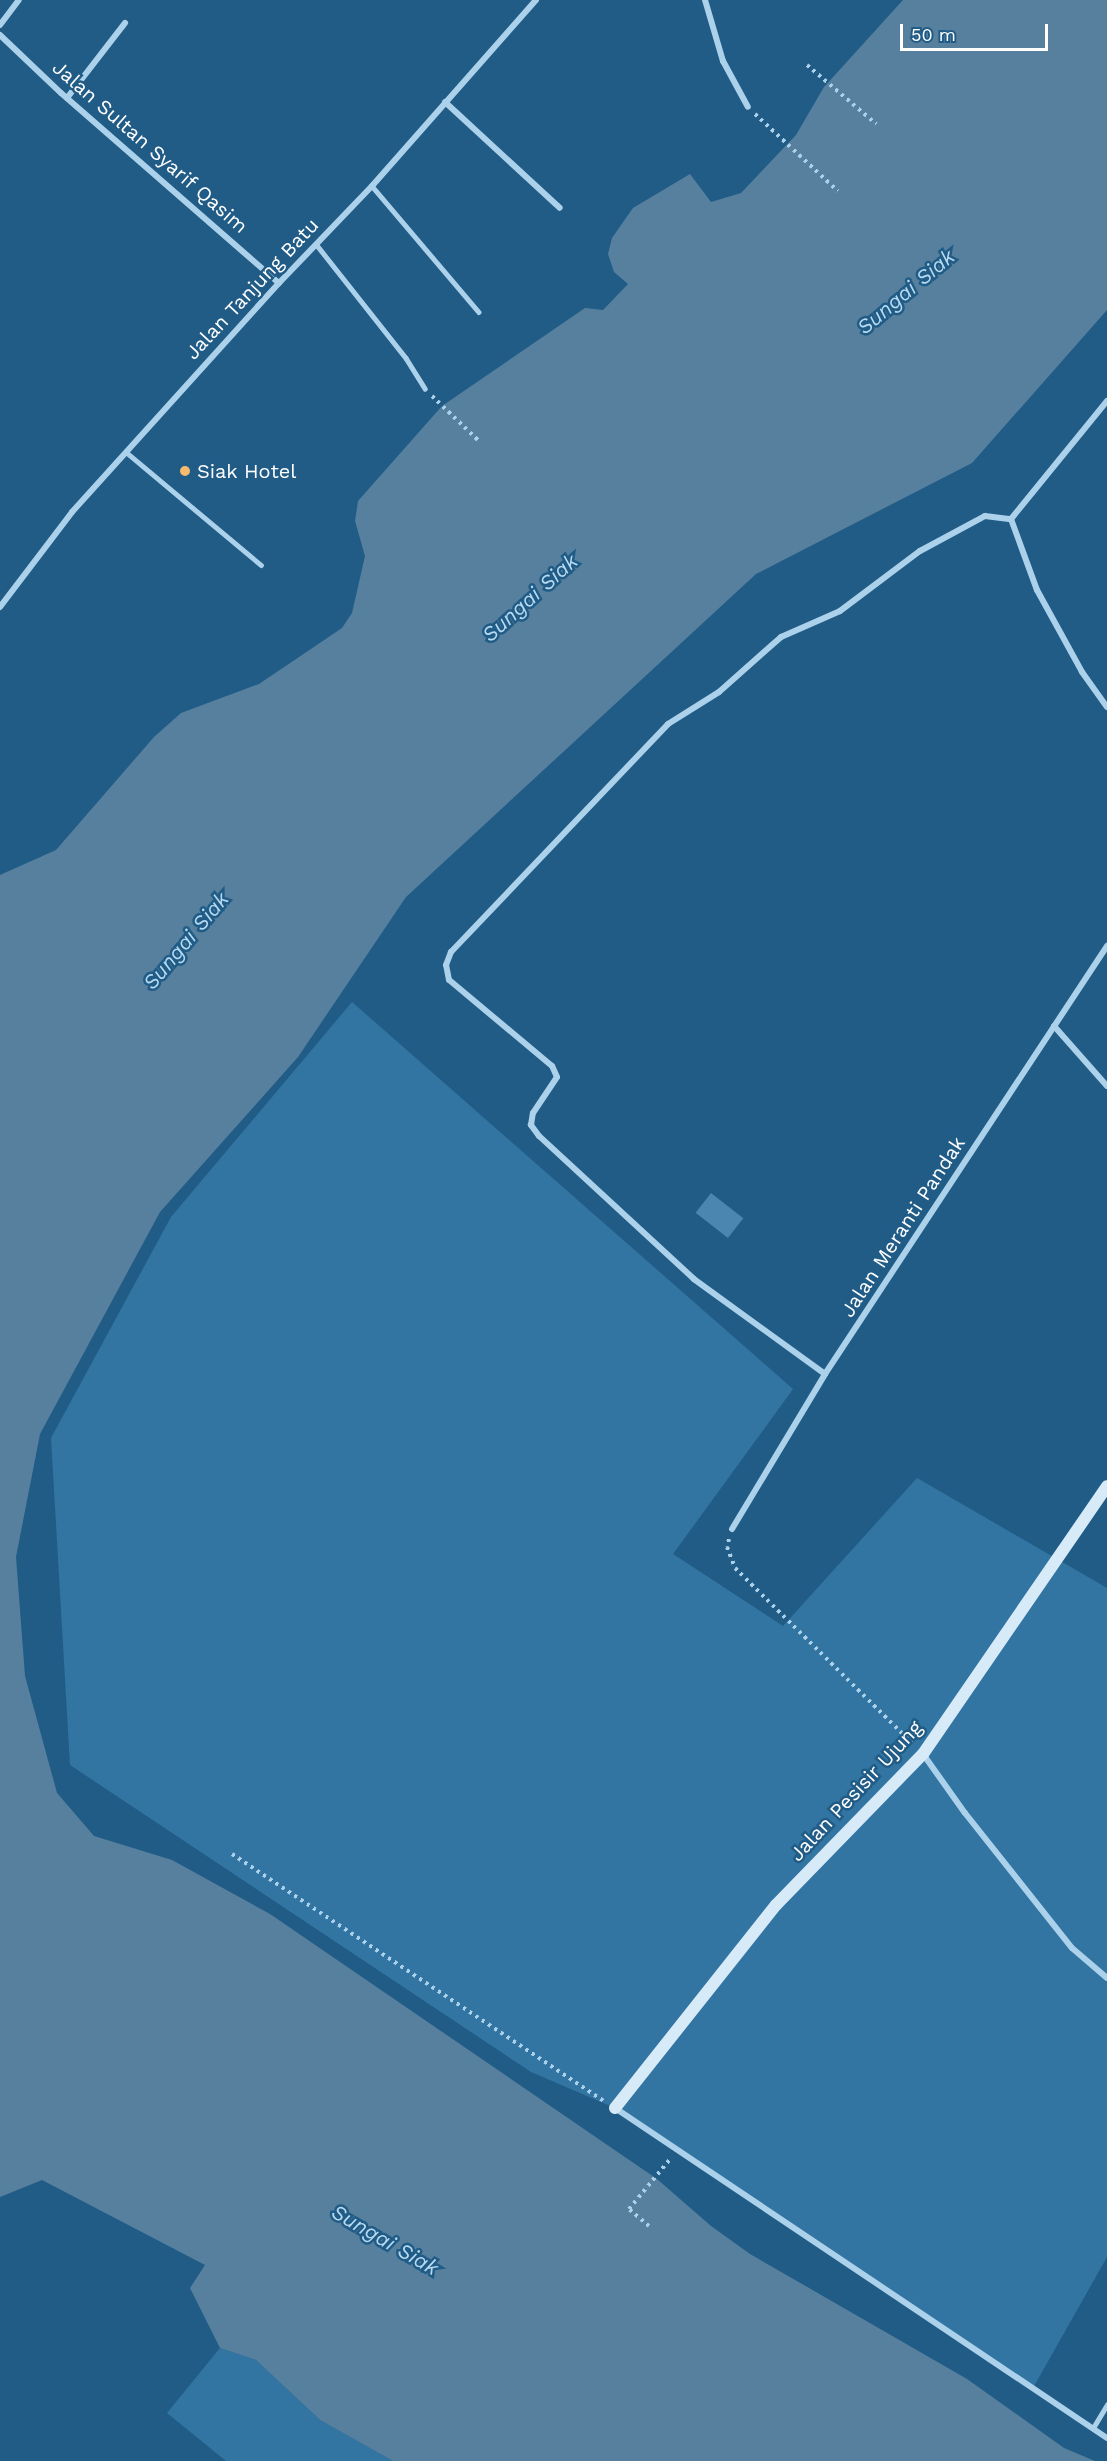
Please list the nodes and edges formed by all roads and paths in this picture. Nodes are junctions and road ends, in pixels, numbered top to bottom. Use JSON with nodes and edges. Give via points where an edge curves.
{"nodes":[{"id":1,"x":19,"y":0,"type":"edge"},
{"id":2,"x":536,"y":0,"type":"edge"},
{"id":3,"x":705,"y":0,"type":"edge"},
{"id":4,"x":125,"y":23,"type":"dead end"},
{"id":5,"x":0,"y":25,"type":"edge"},
{"id":6,"x":0,"y":35,"type":"edge"},
{"id":7,"x":807,"y":65,"type":"dead end"},
{"id":8,"x":67,"y":98,"type":"junction"},
{"id":9,"x":445,"y":102,"type":"junction"},
{"id":10,"x":748,"y":107,"type":"joint"},
{"id":11,"x":876,"y":124,"type":"dead end"},
{"id":12,"x":372,"y":186,"type":"junction"},
{"id":13,"x":838,"y":190,"type":"dead end"},
{"id":14,"x":560,"y":208,"type":"dead end"},
{"id":15,"x":316,"y":244,"type":"junction"},
{"id":16,"x":279,"y":283,"type":"junction"},
{"id":17,"x":479,"y":312,"type":"dead end"},
{"id":18,"x":425,"y":389,"type":"joint"},
{"id":19,"x":1107,"y":401,"type":"edge"},
{"id":20,"x":479,"y":441,"type":"dead end"},
{"id":21,"x":126,"y":452,"type":"junction"},
{"id":22,"x":1011,"y":519,"type":"junction"},
{"id":23,"x":261,"y":565,"type":"dead end"},
{"id":24,"x":0,"y":607,"type":"edge"},
{"id":25,"x":1107,"y":706,"type":"edge"},
{"id":26,"x":1107,"y":946,"type":"edge"},
{"id":27,"x":1054,"y":1026,"type":"junction"},
{"id":28,"x":1107,"y":1086,"type":"edge"},
{"id":29,"x":825,"y":1374,"type":"junction"},
{"id":30,"x":1107,"y":1486,"type":"edge"},
{"id":31,"x":732,"y":1529,"type":"joint"},
{"id":32,"x":923,"y":1754,"type":"junction"},
{"id":33,"x":232,"y":1854,"type":"dead end"},
{"id":34,"x":1107,"y":1978,"type":"edge"},
{"id":35,"x":615,"y":2108,"type":"junction"},
{"id":36,"x":678,"y":2150,"type":"junction"},
{"id":37,"x":649,"y":2226,"type":"dead end"},
{"id":38,"x":1107,"y":2405,"type":"edge"},
{"id":39,"x":1093,"y":2428,"type":"junction"},
{"id":40,"x":1107,"y":2438,"type":"edge"}],
"edges":[{"from":1,"to":5,"type":"street"},
{"from":2,"to":9,"type":"street","name":"Jalan Tanjung Batu"},
{"from":3,"to":10,"type":"street","via":[[723,61]]},
{"from":4,"to":8,"type":"street"},
{"from":6,"to":8,"type":"street","name":"Jalan Sultan Syarif Qasim"},
{"from":7,"to":11,"type":"path"},
{"from":8,"to":16,"type":"street","name":"Jalan Sultan Syarif Qasim"},
{"from":9,"to":12,"type":"street","name":"Jalan Tanjung Batu"},
{"from":9,"to":14,"type":"street"},
{"from":10,"to":13,"type":"path"},
{"from":12,"to":15,"type":"street","name":"Jalan Tanjung Batu"},
{"from":12,"to":17,"type":"lane"},
{"from":15,"to":16,"type":"street","name":"Jalan Tanjung Batu"},
{"from":15,"to":18,"type":"lane","via":[[406,358]]},
{"from":16,"to":21,"type":"street","name":"Jalan Tanjung Batu"},
{"from":18,"to":20,"type":"path"},
{"from":19,"to":22,"type":"street"},
{"from":21,"to":23,"type":"lane"},
{"from":21,"to":24,"type":"street","name":"Jalan Tanjung Batu","via":[[72,512]]},
{"from":22,"to":25,"type":"street","via":[[1037,590],[1082,672]]},
{"from":22,"to":29,"type":"street","via":[[985,516],[920,551],[840,611],[781,637],[719,692],[668,724],[451,952],[446,966],[449,980],[552,1066],[557,1077],[533,1113],[531,1125],[539,1136],[694,1279]]},
{"from":26,"to":27,"type":"street","name":"Jalan Meranti Pandak"},
{"from":27,"to":28,"type":"street"},
{"from":27,"to":29,"type":"street","name":"Jalan Meranti Pandak"},
{"from":29,"to":31,"type":"street","name":"Jalan Meranti Pandak"},
{"from":30,"to":32,"type":"street","name":"Jalan Pesisir Ujung"},
{"from":31,"to":32,"type":"path","via":[[726,1547],[735,1568]]},
{"from":32,"to":34,"type":"street","via":[[1072,1948]]},
{"from":32,"to":35,"type":"street","name":"Jalan Pesisir Ujung","via":[[776,1905]]},
{"from":33,"to":35,"type":"path"},
{"from":35,"to":36,"type":"street"},
{"from":36,"to":37,"type":"path","via":[[628,2209]]},
{"from":36,"to":39,"type":"street"},
{"from":38,"to":39,"type":"lane"},
{"from":39,"to":40,"type":"street"}]}
